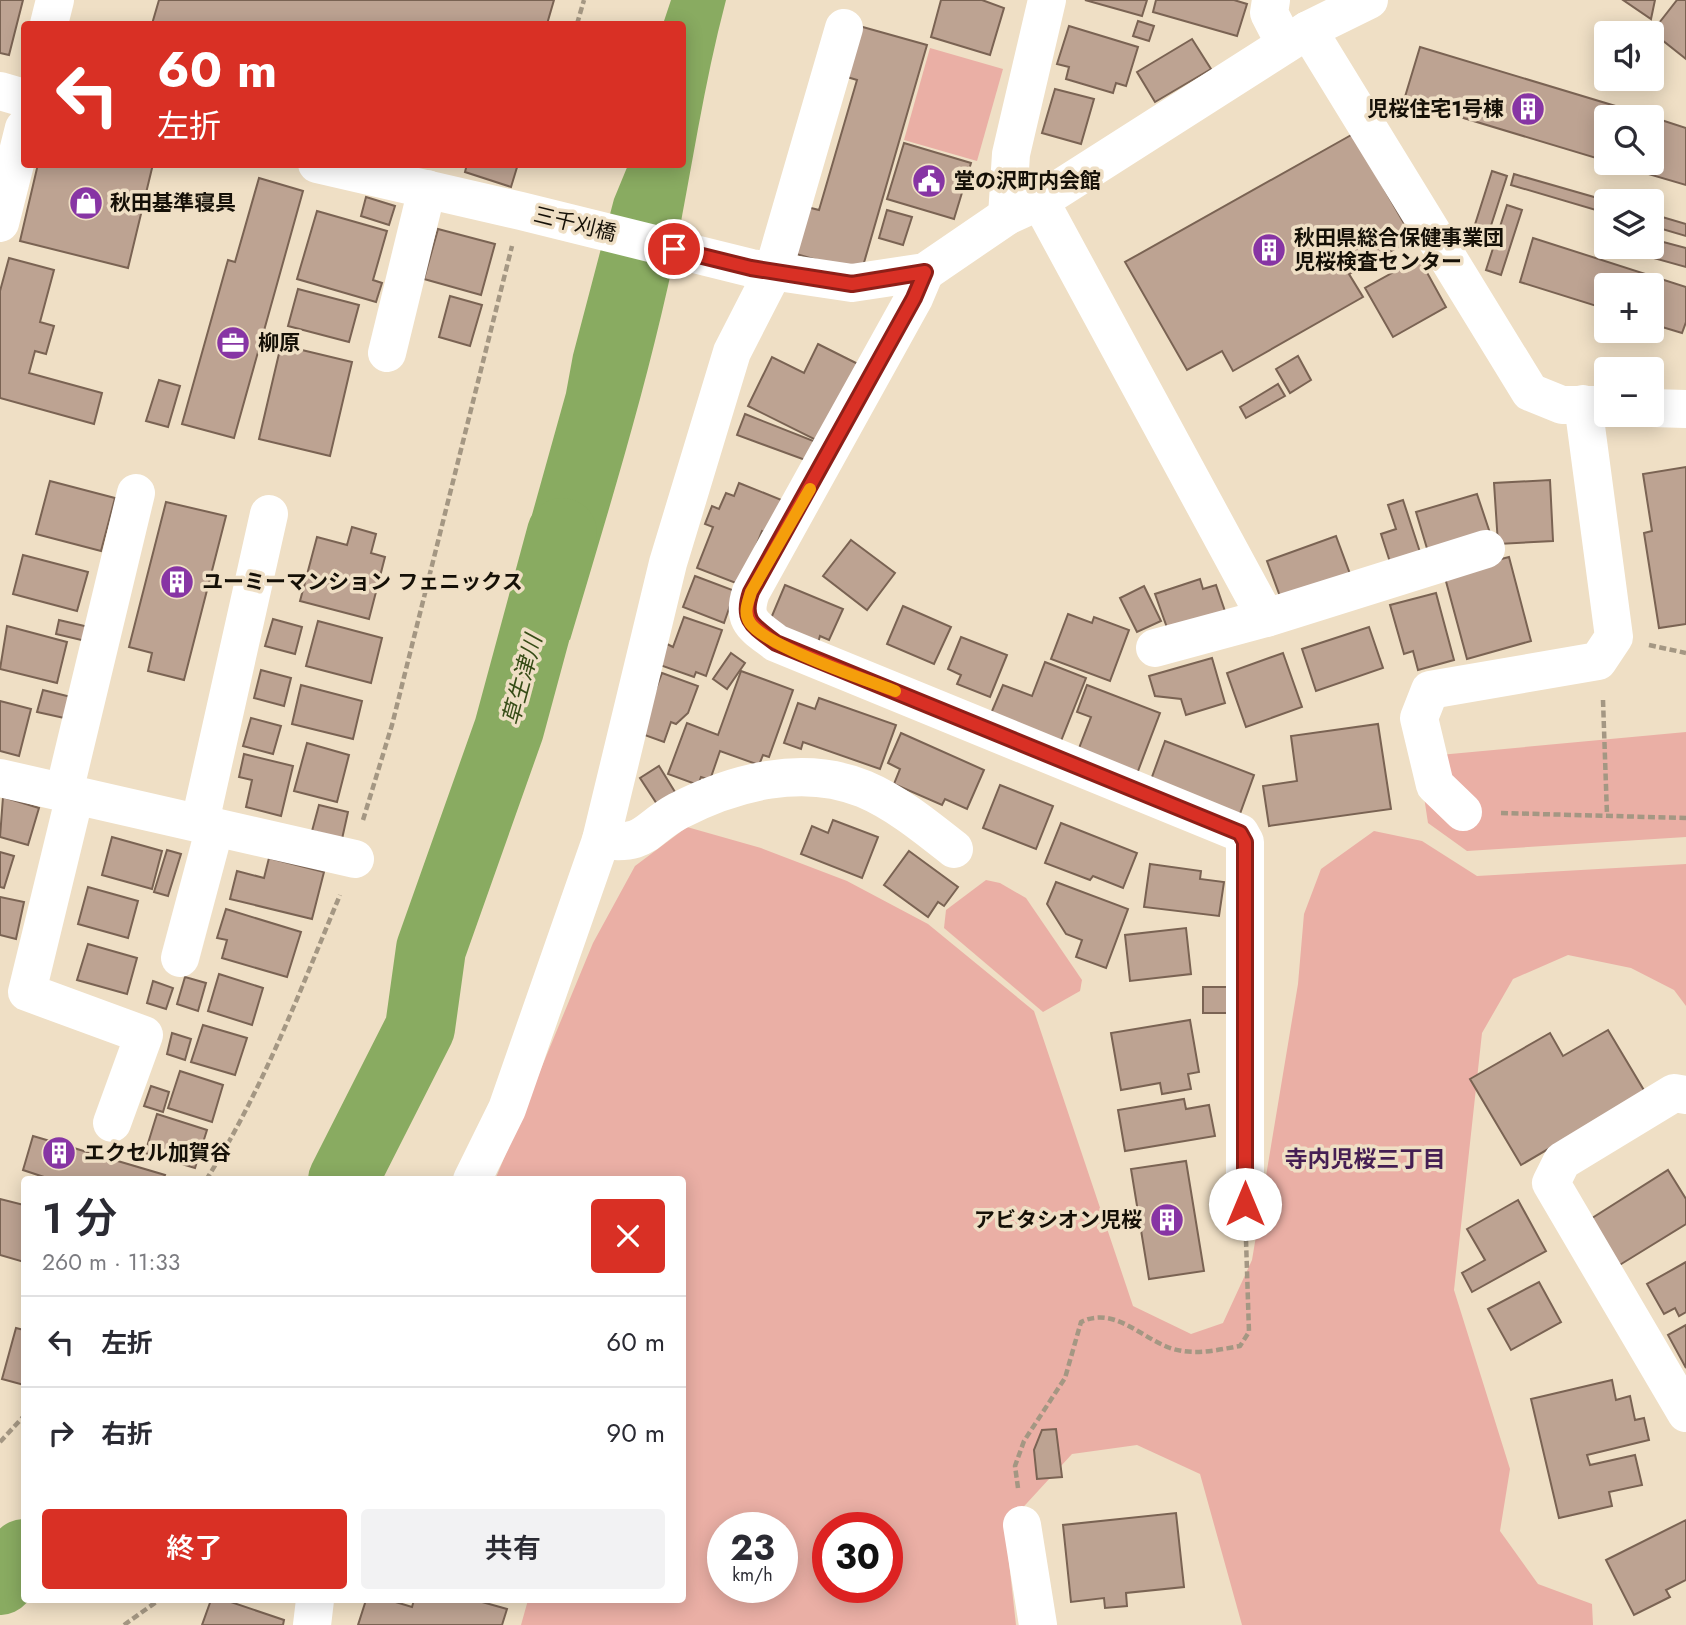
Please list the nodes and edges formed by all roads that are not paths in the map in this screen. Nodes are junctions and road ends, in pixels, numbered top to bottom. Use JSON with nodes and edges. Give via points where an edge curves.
{"nodes":[{"id":1,"x":55,"y":0,"type":"edge"},
{"id":2,"x":1047,"y":0,"type":"edge"},
{"id":3,"x":1272,"y":0,"type":"edge"},
{"id":4,"x":1369,"y":0,"type":"edge"},
{"id":5,"x":50,"y":21,"type":"edge"},
{"id":6,"x":844,"y":28,"type":"dead end"},
{"id":7,"x":1296,"y":37,"type":"junction"},
{"id":8,"x":0,"y":92,"type":"edge"},
{"id":9,"x":21,"y":97,"type":"edge"},
{"id":10,"x":21,"y":140,"type":"edge"},
{"id":11,"x":335,"y":168,"type":"edge"},
{"id":12,"x":427,"y":189,"type":"junction"},
{"id":13,"x":1023,"y":208,"type":"junction"},
{"id":14,"x":0,"y":223,"type":"edge"},
{"id":15,"x":762,"y":270,"type":"junction"},
{"id":16,"x":925,"y":272,"type":"junction"},
{"id":17,"x":387,"y":353,"type":"dead end"},
{"id":18,"x":1594,"y":405,"type":"edge"},
{"id":19,"x":1664,"y":408,"type":"edge"},
{"id":20,"x":1686,"y":409,"type":"edge"},
{"id":21,"x":1597,"y":427,"type":"edge"},
{"id":22,"x":136,"y":493,"type":"dead end"},
{"id":23,"x":269,"y":514,"type":"dead end"},
{"id":24,"x":1486,"y":549,"type":"dead end"},
{"id":25,"x":1266,"y":618,"type":"junction"},
{"id":26,"x":1155,"y":648,"type":"dead end"},
{"id":27,"x":0,"y":778,"type":"edge"},
{"id":28,"x":69,"y":794,"type":"junction"},
{"id":29,"x":1463,"y":812,"type":"road end"},
{"id":30,"x":208,"y":824,"type":"junction"},
{"id":31,"x":601,"y":840,"type":"junction"},
{"id":32,"x":954,"y":849,"type":"dead end"},
{"id":33,"x":355,"y":859,"type":"road end"},
{"id":34,"x":180,"y":957,"type":"dead end"},
{"id":35,"x":1686,"y":1094,"type":"edge"},
{"id":36,"x":113,"y":1123,"type":"dead end"},
{"id":37,"x":474,"y":1176,"type":"edge"},
{"id":38,"x":1245,"y":1204,"type":"road end"},
{"id":39,"x":1686,"y":1413,"type":"edge"},
{"id":40,"x":1022,"y":1525,"type":"road end"},
{"id":41,"x":315,"y":1603,"type":"edge"},
{"id":42,"x":312,"y":1625,"type":"edge"},
{"id":43,"x":1038,"y":1625,"type":"edge"}],
"edges":[{"from":1,"to":5,"type":"street"},
{"from":2,"to":13,"type":"street","via":[[1011,154]]},
{"from":3,"to":7,"type":"street","via":[[1269,13]]},
{"from":4,"to":7,"type":"street"},
{"from":6,"to":15,"type":"street"},
{"from":7,"to":13,"type":"street"},
{"from":7,"to":18,"type":"street","via":[[1530,392],[1562,405]]},
{"from":8,"to":9,"type":"street"},
{"from":10,"to":14,"type":"street"},
{"from":11,"to":12,"type":"street","name":"三千刈橋"},
{"from":12,"to":15,"type":"street","name":"三千刈橋"},
{"from":12,"to":17,"type":"street"},
{"from":13,"to":16,"type":"street"},
{"from":13,"to":25,"type":"street"},
{"from":15,"to":16,"type":"street","name":"三千刈橋","via":[[852,284]]},
{"from":15,"to":31,"type":"street","via":[[732,352],[668,563]]},
{"from":16,"to":38,"type":"street","via":[[751,592],[746,607],[750,623],[776,643],[1240,833],[1245,842]]},
{"from":19,"to":20,"type":"street"},
{"from":21,"to":29,"type":"street","via":[[1614,637],[1598,661],[1430,690],[1419,718],[1435,785]]},
{"from":22,"to":28,"type":"street"},
{"from":23,"to":30,"type":"street"},
{"from":24,"to":25,"type":"street"},
{"from":25,"to":26,"type":"street"},
{"from":27,"to":28,"type":"street"},
{"from":28,"to":30,"type":"street"},
{"from":28,"to":36,"type":"street","via":[[27,992],[144,1035]]},
{"from":30,"to":33,"type":"street"},
{"from":30,"to":34,"type":"street"},
{"from":31,"to":32,"type":"street","via":[[639,840],[675,813],[718,793],[761,780],[797,777],[864,789],[907,813]]},
{"from":31,"to":37,"type":"street","via":[[507,1109]]},
{"from":35,"to":39,"type":"street","via":[[1674,1093],[1562,1161],[1552,1183]]},
{"from":40,"to":43,"type":"street"},
{"from":41,"to":42,"type":"street"}]}
